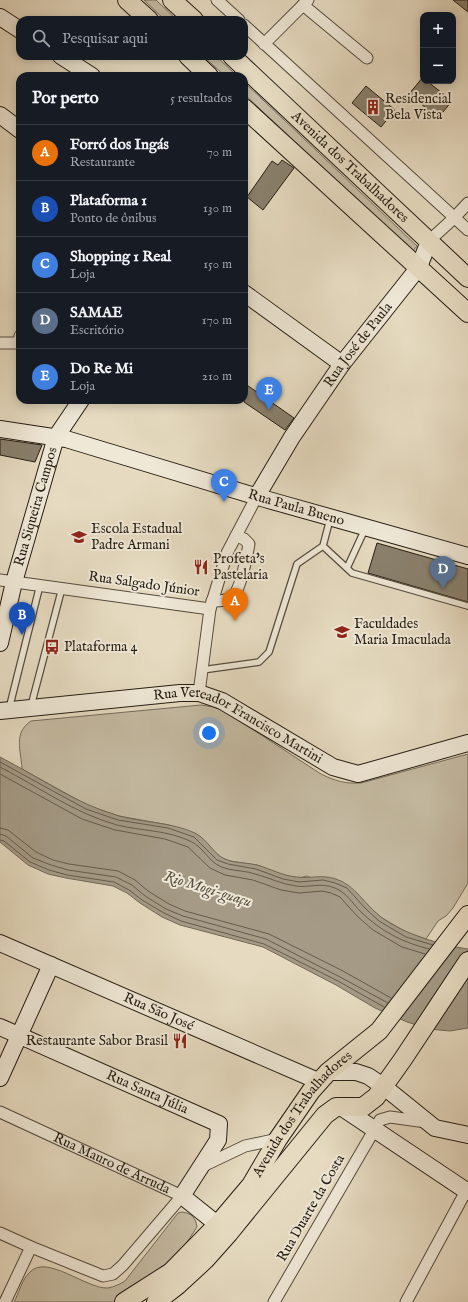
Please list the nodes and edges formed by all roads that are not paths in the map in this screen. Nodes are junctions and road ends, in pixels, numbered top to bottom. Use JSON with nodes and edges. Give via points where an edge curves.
{"nodes":[{"id":1,"x":127,"y":0,"type":"edge"},
{"id":2,"x":172,"y":0,"type":"edge"},
{"id":3,"x":217,"y":0,"type":"edge"},
{"id":4,"x":306,"y":2,"type":"edge"},
{"id":5,"x":145,"y":16,"type":"edge"},
{"id":6,"x":190,"y":16,"type":"edge"},
{"id":7,"x":234,"y":16,"type":"edge"},
{"id":8,"x":0,"y":17,"type":"edge"},
{"id":9,"x":16,"y":27,"type":"edge"},
{"id":10,"x":248,"y":29,"type":"edge"},
{"id":11,"x":264,"y":44,"type":"junction"},
{"id":12,"x":367,"y":58,"type":"dead end"},
{"id":13,"x":67,"y":60,"type":"edge"},
{"id":14,"x":192,"y":60,"type":"edge"},
{"id":15,"x":236,"y":60,"type":"edge"},
{"id":16,"x":86,"y":72,"type":"edge"},
{"id":17,"x":205,"y":72,"type":"edge"},
{"id":18,"x":248,"y":112,"type":"edge"},
{"id":19,"x":0,"y":115,"type":"edge"},
{"id":20,"x":16,"y":127,"type":"edge"},
{"id":21,"x":468,"y":203,"type":"edge"},
{"id":22,"x":454,"y":218,"type":"junction"},
{"id":23,"x":468,"y":230,"type":"edge"},
{"id":24,"x":429,"y":241,"type":"junction"},
{"id":25,"x":419,"y":267,"type":"junction"},
{"id":26,"x":468,"y":278,"type":"edge"},
{"id":27,"x":248,"y":296,"type":"edge"},
{"id":28,"x":468,"y":313,"type":"edge"},
{"id":29,"x":0,"y":343,"type":"edge"},
{"id":30,"x":16,"y":343,"type":"edge"},
{"id":31,"x":342,"y":364,"type":"junction"},
{"id":32,"x":78,"y":404,"type":"edge"},
{"id":33,"x":0,"y":428,"type":"edge"},
{"id":34,"x":56,"y":437,"type":"junction"},
{"id":35,"x":257,"y":496,"type":"junction"},
{"id":36,"x":331,"y":517,"type":"junction"},
{"id":37,"x":366,"y":527,"type":"junction"},
{"id":38,"x":236,"y":536,"type":"junction"},
{"id":39,"x":323,"y":546,"type":"junction"},
{"id":40,"x":468,"y":556,"type":"edge"},
{"id":41,"x":346,"y":568,"type":"junction"},
{"id":42,"x":7,"y":581,"type":"edge"},
{"id":43,"x":40,"y":585,"type":"junction"},
{"id":44,"x":62,"y":588,"type":"junction"},
{"id":45,"x":211,"y":605,"type":"junction"},
{"id":46,"x":468,"y":606,"type":"edge"},
{"id":47,"x":0,"y":644,"type":"edge"},
{"id":48,"x":202,"y":670,"type":"junction"},
{"id":49,"x":199,"y":693,"type":"junction"},
{"id":50,"x":31,"y":708,"type":"junction"},
{"id":51,"x":5,"y":711,"type":"edge"},
{"id":52,"x":468,"y":743,"type":"edge"},
{"id":53,"x":468,"y":915,"type":"edge"},
{"id":54,"x":0,"y":943,"type":"edge"},
{"id":55,"x":468,"y":961,"type":"edge"},
{"id":56,"x":51,"y":965,"type":"junction"},
{"id":57,"x":0,"y":1027,"type":"edge"},
{"id":58,"x":20,"y":1035,"type":"junction"},
{"id":59,"x":323,"y":1077,"type":"junction"},
{"id":60,"x":0,"y":1078,"type":"edge"},
{"id":61,"x":383,"y":1086,"type":"junction"},
{"id":62,"x":341,"y":1107,"type":"junction"},
{"id":63,"x":0,"y":1112,"type":"edge"},
{"id":64,"x":428,"y":1122,"type":"junction"},
{"id":65,"x":374,"y":1130,"type":"junction"},
{"id":66,"x":468,"y":1135,"type":"edge"},
{"id":67,"x":278,"y":1139,"type":"junction"},
{"id":68,"x":200,"y":1168,"type":"junction"},
{"id":69,"x":467,"y":1192,"type":"edge"},
{"id":70,"x":182,"y":1196,"type":"junction"},
{"id":71,"x":223,"y":1228,"type":"junction"},
{"id":72,"x":0,"y":1233,"type":"edge"},
{"id":73,"x":31,"y":1247,"type":"junction"},
{"id":74,"x":5,"y":1302,"type":"edge"},
{"id":75,"x":124,"y":1302,"type":"edge"},
{"id":76,"x":156,"y":1302,"type":"edge"},
{"id":77,"x":274,"y":1302,"type":"edge"},
{"id":78,"x":406,"y":1302,"type":"edge"}],
"edges":[{"from":1,"to":5,"type":"main road"},
{"from":2,"to":6,"type":"main road"},
{"from":3,"to":7,"type":"street"},
{"from":4,"to":11,"type":"street"},
{"from":4,"to":12,"type":"street"},
{"from":8,"to":9,"type":"main road"},
{"from":10,"to":11,"type":"street"},
{"from":11,"to":22,"type":"street"},
{"from":13,"to":16,"type":"main road"},
{"from":14,"to":17,"type":"main road"},
{"from":15,"to":24,"type":"main road","name":"Avenida dos Trabalhadores"},
{"from":18,"to":25,"type":"main road","name":"Avenida dos Trabalhadores"},
{"from":19,"to":20,"type":"main road"},
{"from":21,"to":22,"type":"street","name":"Rua José de Paula"},
{"from":22,"to":23,"type":"street"},
{"from":22,"to":24,"type":"street","name":"Rua José de Paula"},
{"from":24,"to":25,"type":"main road","name":"Rua José de Paula"},
{"from":24,"to":26,"type":"main road","name":"Avenida dos Trabalhadores"},
{"from":25,"to":28,"type":"main road","name":"Avenida dos Trabalhadores"},
{"from":25,"to":31,"type":"main road","name":"Rua José de Paula"},
{"from":27,"to":31,"type":"main road"},
{"from":29,"to":30,"type":"street"},
{"from":31,"to":35,"type":"main road","name":"Rua José de Paula","via":[[292,437]]},
{"from":32,"to":34,"type":"main road","name":"Rua Siqueira Campos"},
{"from":33,"to":34,"type":"main road","name":"Rua Paula Bueno"},
{"from":34,"to":35,"type":"main road","name":"Rua Paula Bueno"},
{"from":34,"to":42,"type":"main road","name":"Rua Siqueira Campos"},
{"from":35,"to":36,"type":"main road","name":"Rua Paula Bueno"},
{"from":35,"to":38,"type":"street","name":"Rua Salgado Júnior"},
{"from":36,"to":37,"type":"main road","name":"Rua Paula Bueno"},
{"from":36,"to":39,"type":"lane"},
{"from":37,"to":40,"type":"main road","name":"Rua Paula Bueno"},
{"from":37,"to":41,"type":"lane"},
{"from":38,"to":45,"type":"street","name":"Rua Salgado Júnior","via":[[227,553]]},
{"from":38,"to":45,"type":"street","via":[[249,544],[241,579],[235,595]]},
{"from":39,"to":41,"type":"lane"},
{"from":39,"to":48,"type":"lane","via":[[297,564],[269,652],[259,662]]},
{"from":41,"to":46,"type":"lane","via":[[352,574]]},
{"from":42,"to":43,"type":"street","name":"Rua Salgado Júnior"},
{"from":42,"to":47,"type":"main road","name":"Rua Siqueira Campos"},
{"from":43,"to":44,"type":"street","name":"Rua Salgado Júnior"},
{"from":43,"to":51,"type":"lane"},
{"from":44,"to":45,"type":"street","name":"Rua Salgado Júnior"},
{"from":44,"to":50,"type":"lane"},
{"from":45,"to":48,"type":"street"},
{"from":48,"to":49,"type":"street"},
{"from":49,"to":50,"type":"main road","name":"Rua Vereador Francisco Martini"},
{"from":49,"to":52,"type":"main road","name":"Rua Vereador Francisco Martini","via":[[222,701],[333,767],[358,774]]},
{"from":50,"to":51,"type":"main road","name":"Rua Vereador Francisco Martini"},
{"from":53,"to":59,"type":"main road","name":"Avenida dos Trabalhadores","via":[[379,1031]]},
{"from":54,"to":56,"type":"main road","name":"Rua São José"},
{"from":55,"to":61,"type":"main road","name":"Avenida dos Trabalhadores"},
{"from":56,"to":58,"type":"main road"},
{"from":56,"to":59,"type":"main road","name":"Rua São José"},
{"from":57,"to":58,"type":"main road","name":"Rua Santa Júlia"},
{"from":58,"to":60,"type":"main road"},
{"from":58,"to":68,"type":"main road","name":"Rua Santa Júlia","via":[[219,1124],[218,1140]]},
{"from":59,"to":61,"type":"main road","via":[[356,1072]]},
{"from":59,"to":67,"type":"main road","name":"Avenida dos Trabalhadores"},
{"from":61,"to":62,"type":"main road","name":"Avenida dos Trabalhadores","via":[[376,1097],[363,1107]]},
{"from":61,"to":64,"type":"main road"},
{"from":62,"to":65,"type":"main road"},
{"from":62,"to":71,"type":"main road","name":"Avenida dos Trabalhadores","via":[[336,1107],[325,1115]]},
{"from":63,"to":70,"type":"street","name":"Rua Mauro de Arruda"},
{"from":64,"to":65,"type":"street","name":"Rua Duarte da Costa","via":[[390,1117],[380,1120]]},
{"from":64,"to":66,"type":"main road","via":[[435,1128]]},
{"from":65,"to":69,"type":"main road"},
{"from":65,"to":77,"type":"street","name":"Rua Duarte da Costa"},
{"from":67,"to":68,"type":"street","via":[[246,1146]]},
{"from":67,"to":71,"type":"main road","name":"Avenida dos Trabalhadores"},
{"from":68,"to":70,"type":"main road","name":"Rua Santa Júlia"},
{"from":69,"to":78,"type":"street"},
{"from":70,"to":71,"type":"main road","name":"Rua Mauro de Arruda"},
{"from":70,"to":73,"type":"street","via":[[113,1274],[103,1276]]},
{"from":71,"to":75,"type":"main road","name":"Avenida dos Trabalhadores","via":[[171,1272]]},
{"from":71,"to":76,"type":"main road","name":"Avenida dos Trabalhadores","via":[[205,1260]]},
{"from":72,"to":73,"type":"street"},
{"from":73,"to":74,"type":"street"}]}
